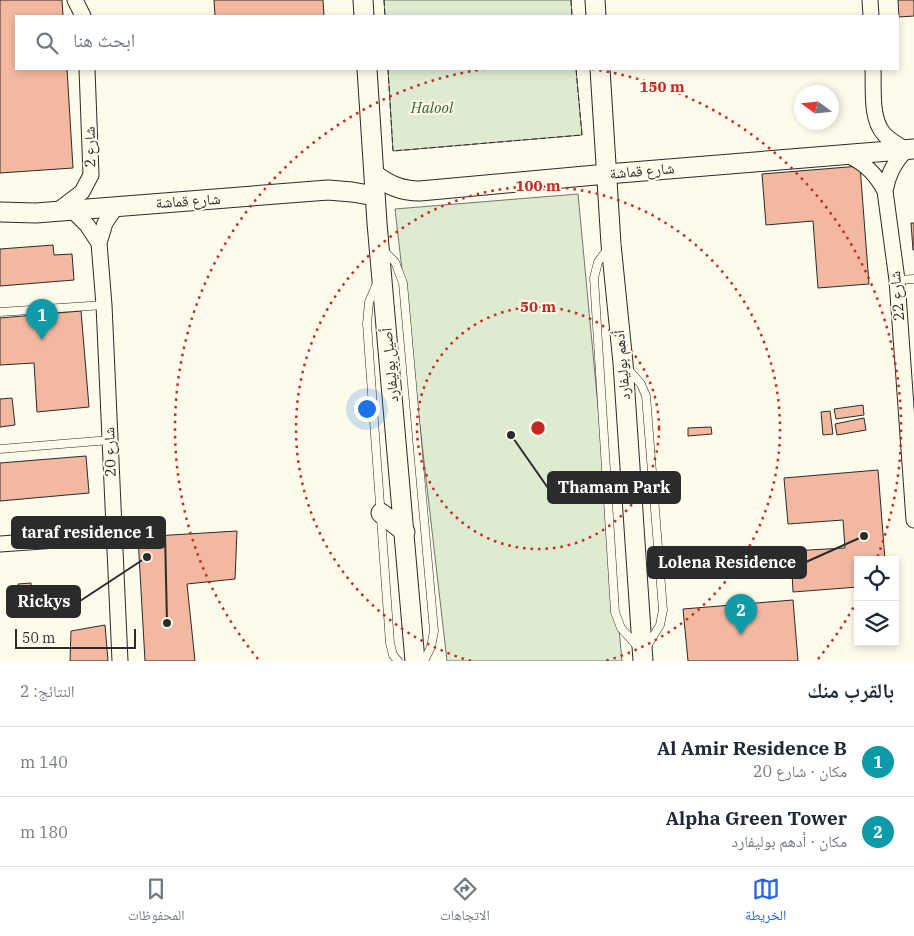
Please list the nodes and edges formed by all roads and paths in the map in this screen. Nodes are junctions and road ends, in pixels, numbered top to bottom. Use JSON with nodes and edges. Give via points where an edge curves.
{"nodes":[{"id":1,"x":75,"y":0,"type":"edge"},
{"id":2,"x":362,"y":0,"type":"edge"},
{"id":3,"x":595,"y":0,"type":"edge"},
{"id":4,"x":870,"y":0,"type":"edge"},
{"id":5,"x":82,"y":15,"type":"edge"},
{"id":6,"x":364,"y":15,"type":"edge"},
{"id":7,"x":596,"y":15,"type":"edge"},
{"id":8,"x":871,"y":15,"type":"edge"},
{"id":9,"x":87,"y":70,"type":"edge"},
{"id":10,"x":367,"y":70,"type":"edge"},
{"id":11,"x":600,"y":70,"type":"edge"},
{"id":12,"x":873,"y":70,"type":"edge"},
{"id":13,"x":910,"y":149,"type":"edge"},
{"id":14,"x":848,"y":155,"type":"junction"},
{"id":15,"x":374,"y":174,"type":"junction"},
{"id":16,"x":607,"y":174,"type":"junction"},
{"id":17,"x":885,"y":191,"type":"junction"},
{"id":18,"x":375,"y":196,"type":"junction"},
{"id":19,"x":116,"y":207,"type":"junction"},
{"id":20,"x":64,"y":211,"type":"junction"},
{"id":21,"x":0,"y":212,"type":"edge"},
{"id":22,"x":99,"y":243,"type":"junction"},
{"id":23,"x":611,"y":244,"type":"junction"},
{"id":24,"x":379,"y":248,"type":"junction"},
{"id":25,"x":382,"y":275,"type":"junction"},
{"id":26,"x":914,"y":279,"type":"edge"},
{"id":27,"x":897,"y":280,"type":"junction"},
{"id":28,"x":104,"y":305,"type":"junction"},
{"id":29,"x":0,"y":312,"type":"edge"},
{"id":30,"x":909,"y":385,"type":"edge"},
{"id":31,"x":110,"y":440,"type":"junction"},
{"id":32,"x":0,"y":448,"type":"edge"},
{"id":33,"x":380,"y":513,"type":"junction"},
{"id":34,"x":914,"y":520,"type":"edge"},
{"id":35,"x":405,"y":532,"type":"junction"},
{"id":36,"x":114,"y":536,"type":"junction"},
{"id":37,"x":0,"y":544,"type":"edge"},
{"id":38,"x":643,"y":657,"type":"edge"},
{"id":39,"x":120,"y":661,"type":"edge"},
{"id":40,"x":398,"y":661,"type":"edge"},
{"id":41,"x":415,"y":661,"type":"edge"},
{"id":42,"x":424,"y":661,"type":"edge"}],
"edges":[{"from":1,"to":5,"type":"street"},
{"from":2,"to":6,"type":"street"},
{"from":3,"to":7,"type":"street"},
{"from":4,"to":8,"type":"street"},
{"from":9,"to":20,"type":"street","name":"شارع 2","via":[[91,175],[82,192]]},
{"from":10,"to":15,"type":"street","name":"أصيل بوليفارد"},
{"from":11,"to":16,"type":"street","name":"أدهم بوليفارد"},
{"from":12,"to":13,"type":"street","via":[[879,126],[891,140]]},
{"from":13,"to":14,"type":"street","name":"شارع قماشة"},
{"from":13,"to":17,"type":"street","name":"شارع 22","via":[[892,168]]},
{"from":14,"to":16,"type":"street","name":"شارع قماشة"},
{"from":14,"to":17,"type":"street","name":"شارع 22","via":[[870,169]]},
{"from":15,"to":16,"type":"street","name":"شارع قماشة","via":[[396,188],[420,192]]},
{"from":15,"to":18,"type":"street","name":"أصيل بوليفارد"},
{"from":16,"to":23,"type":"street","name":"أدهم بوليفارد"},
{"from":17,"to":27,"type":"street","name":"شارع 22"},
{"from":18,"to":19,"type":"street","name":"شارع قماشة","via":[[328,190]]},
{"from":18,"to":24,"type":"street","name":"أصيل بوليفارد"},
{"from":19,"to":20,"type":"street","name":"شارع قماشة"},
{"from":19,"to":22,"type":"street","name":"شارع 20","via":[[105,224]]},
{"from":20,"to":21,"type":"street","name":"شارع قماشة"},
{"from":20,"to":22,"type":"street","via":[[87,225]]},
{"from":22,"to":28,"type":"street","name":"شارع 20"},
{"from":23,"to":38,"type":"street","name":"أدهم بوليفارد","via":[[623,363]]},
{"from":23,"to":38,"type":"lane","via":[[598,262],[594,278],[615,612],[621,628]]},
{"from":24,"to":25,"type":"street","name":"أصيل بوليفارد"},
{"from":24,"to":42,"type":"lane","via":[[396,262],[403,283],[433,624],[431,647]]},
{"from":25,"to":33,"type":"lane","via":[[371,295],[367,324]]},
{"from":25,"to":35,"type":"street","name":"أصيل بوليفارد"},
{"from":26,"to":27,"type":"lane"},
{"from":27,"to":30,"type":"street","name":"شارع 22"},
{"from":28,"to":29,"type":"lane"},
{"from":28,"to":31,"type":"street","name":"شارع 20"},
{"from":30,"to":34,"type":"street","name":"شارع 22"},
{"from":31,"to":32,"type":"lane"},
{"from":31,"to":36,"type":"street","name":"شارع 20"},
{"from":33,"to":35,"type":"street"},
{"from":33,"to":40,"type":"lane","via":[[390,643]]},
{"from":35,"to":41,"type":"street","name":"أصيل بوليفارد"},
{"from":36,"to":37,"type":"street"},
{"from":36,"to":39,"type":"street","name":"شارع 20"}]}
